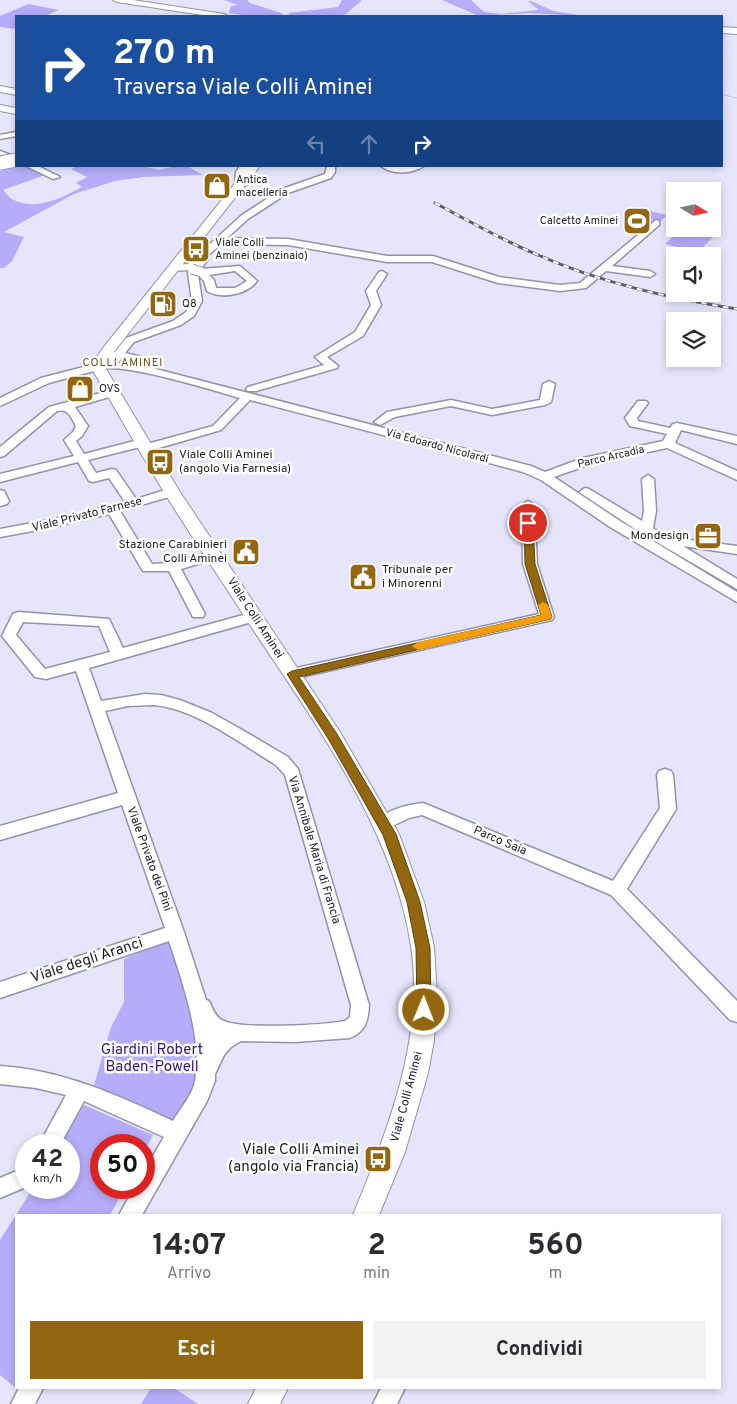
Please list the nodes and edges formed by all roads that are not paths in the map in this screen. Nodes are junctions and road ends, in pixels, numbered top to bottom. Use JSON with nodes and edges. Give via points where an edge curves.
{"nodes":[{"id":1,"x":117,"y":0,"type":"edge"},
{"id":2,"x":134,"y":0,"type":"edge"},
{"id":3,"x":168,"y":8,"type":"junction"},
{"id":4,"x":217,"y":15,"type":"edge"},
{"id":5,"x":723,"y":30,"type":"edge"},
{"id":6,"x":737,"y":31,"type":"edge"},
{"id":7,"x":0,"y":89,"type":"edge"},
{"id":8,"x":15,"y":92,"type":"edge"},
{"id":9,"x":0,"y":108,"type":"edge"},
{"id":10,"x":15,"y":111,"type":"edge"},
{"id":11,"x":15,"y":134,"type":"edge"},
{"id":12,"x":0,"y":138,"type":"edge"},
{"id":13,"x":0,"y":153,"type":"edge"},
{"id":14,"x":15,"y":160,"type":"edge"},
{"id":15,"x":15,"y":160,"type":"edge"},
{"id":16,"x":0,"y":162,"type":"edge"},
{"id":17,"x":32,"y":167,"type":"edge"},
{"id":18,"x":245,"y":167,"type":"edge"},
{"id":19,"x":254,"y":167,"type":"edge"},
{"id":20,"x":331,"y":167,"type":"edge"},
{"id":21,"x":387,"y":167,"type":"edge"},
{"id":22,"x":417,"y":167,"type":"edge"},
{"id":23,"x":56,"y":177,"type":"dead end"},
{"id":24,"x":241,"y":184,"type":"junction"},
{"id":25,"x":656,"y":223,"type":"dead end"},
{"id":26,"x":220,"y":241,"type":"junction"},
{"id":27,"x":354,"y":242,"type":"dead end"},
{"id":28,"x":332,"y":250,"type":"junction"},
{"id":29,"x":203,"y":254,"type":"junction"},
{"id":30,"x":603,"y":268,"type":"junction"},
{"id":31,"x":191,"y":270,"type":"junction"},
{"id":32,"x":382,"y":274,"type":"dead end"},
{"id":33,"x":650,"y":274,"type":"dead end"},
{"id":34,"x":109,"y":360,"type":"junction"},
{"id":35,"x":77,"y":365,"type":"dead end"},
{"id":36,"x":549,"y":384,"type":"dead end"},
{"id":37,"x":26,"y":386,"type":"junction"},
{"id":38,"x":250,"y":392,"type":"junction"},
{"id":39,"x":112,"y":393,"type":"junction"},
{"id":40,"x":0,"y":402,"type":"edge"},
{"id":41,"x":642,"y":403,"type":"dead end"},
{"id":42,"x":64,"y":406,"type":"junction"},
{"id":43,"x":380,"y":422,"type":"junction"},
{"id":44,"x":674,"y":432,"type":"junction"},
{"id":45,"x":737,"y":440,"type":"edge"},
{"id":46,"x":668,"y":444,"type":"junction"},
{"id":47,"x":144,"y":446,"type":"junction"},
{"id":48,"x":0,"y":453,"type":"edge"},
{"id":49,"x":80,"y":458,"type":"junction"},
{"id":50,"x":549,"y":474,"type":"junction"},
{"id":51,"x":737,"y":476,"type":"edge"},
{"id":52,"x":0,"y":478,"type":"edge"},
{"id":53,"x":648,"y":478,"type":"dead end"},
{"id":54,"x":172,"y":492,"type":"junction"},
{"id":55,"x":0,"y":494,"type":"edge"},
{"id":56,"x":0,"y":502,"type":"edge"},
{"id":57,"x":133,"y":504,"type":"junction"},
{"id":58,"x":528,"y":505,"type":"dead end"},
{"id":59,"x":113,"y":510,"type":"junction"},
{"id":60,"x":646,"y":530,"type":"junction"},
{"id":61,"x":0,"y":533,"type":"edge"},
{"id":62,"x":657,"y":543,"type":"junction"},
{"id":63,"x":737,"y":550,"type":"edge"},
{"id":64,"x":213,"y":555,"type":"junction"},
{"id":65,"x":677,"y":556,"type":"junction"},
{"id":66,"x":737,"y":558,"type":"edge"},
{"id":67,"x":172,"y":567,"type":"junction"},
{"id":68,"x":737,"y":585,"type":"edge"},
{"id":69,"x":737,"y":598,"type":"edge"},
{"id":70,"x":198,"y":614,"type":"dead end"},
{"id":71,"x":254,"y":617,"type":"junction"},
{"id":72,"x":119,"y":655,"type":"junction"},
{"id":73,"x":81,"y":665,"type":"junction"},
{"id":74,"x":292,"y":674,"type":"junction"},
{"id":75,"x":96,"y":708,"type":"junction"},
{"id":76,"x":665,"y":775,"type":"dead end"},
{"id":77,"x":127,"y":797,"type":"junction"},
{"id":78,"x":384,"y":824,"type":"junction"},
{"id":79,"x":0,"y":833,"type":"edge"},
{"id":80,"x":617,"y":890,"type":"junction"},
{"id":81,"x":175,"y":932,"type":"junction"},
{"id":82,"x":0,"y":990,"type":"edge"},
{"id":83,"x":196,"y":997,"type":"junction"},
{"id":84,"x":737,"y":1014,"type":"edge"},
{"id":85,"x":243,"y":1032,"type":"junction"},
{"id":86,"x":0,"y":1075,"type":"edge"},
{"id":87,"x":204,"y":1081,"type":"junction"},
{"id":88,"x":78,"y":1091,"type":"junction"},
{"id":89,"x":177,"y":1133,"type":"junction"},
{"id":90,"x":55,"y":1134,"type":"edge"},
{"id":91,"x":15,"y":1182,"type":"edge"},
{"id":92,"x":0,"y":1188,"type":"edge"},
{"id":93,"x":131,"y":1214,"type":"edge"},
{"id":94,"x":366,"y":1214,"type":"edge"},
{"id":95,"x":30,"y":1389,"type":"edge"},
{"id":96,"x":272,"y":1389,"type":"edge"},
{"id":97,"x":392,"y":1389,"type":"edge"},
{"id":98,"x":23,"y":1404,"type":"edge"},
{"id":99,"x":263,"y":1404,"type":"edge"},
{"id":100,"x":384,"y":1404,"type":"edge"}],
"edges":[{"from":1,"to":3,"type":"main road"},
{"from":2,"to":3,"type":"main road"},
{"from":3,"to":4,"type":"main road"},
{"from":5,"to":6,"type":"main road"},
{"from":7,"to":8,"type":"main road"},
{"from":9,"to":10,"type":"main road"},
{"from":11,"to":12,"type":"street"},
{"from":13,"to":14,"type":"street"},
{"from":15,"to":16,"type":"highway","bridge":true},
{"from":17,"to":23,"type":"street"},
{"from":18,"to":24,"type":"highway"},
{"from":19,"to":24,"type":"main road"},
{"from":20,"to":26,"type":"street","via":[[328,176],[285,191],[244,217]]},
{"from":21,"to":22,"type":"street","via":[[403,171]]},
{"from":24,"to":31,"type":"main road"},
{"from":25,"to":30,"type":"street"},
{"from":26,"to":28,"type":"street","via":[[288,242]]},
{"from":26,"to":29,"type":"street"},
{"from":27,"to":28,"type":"street"},
{"from":28,"to":30,"type":"street","via":[[393,260],[433,259],[498,280],[560,288],[583,286]]},
{"from":29,"to":31,"type":"street"},
{"from":29,"to":34,"type":"street","via":[[205,257],[193,273],[197,301],[190,314],[177,323],[130,340]]},
{"from":30,"to":33,"type":"street"},
{"from":31,"to":34,"type":"main road"},
{"from":32,"to":38,"type":"street","via":[[371,291],[376,305],[359,334],[320,357],[333,366]]},
{"from":34,"to":37,"type":"street","via":[[94,368]]},
{"from":34,"to":38,"type":"street","name":"Via Edoardo Nicolardi"},
{"from":34,"to":39,"type":"main road","name":"Viale Colli Aminei"},
{"from":35,"to":37,"type":"street","via":[[48,374]]},
{"from":36,"to":43,"type":"street","via":[[545,402],[492,412],[451,403],[391,414]]},
{"from":37,"to":40,"type":"street"},
{"from":38,"to":43,"type":"street","name":"Via Edoardo Nicolardi"},
{"from":38,"to":47,"type":"street","via":[[217,428]]},
{"from":38,"to":50,"type":"street","name":"Via Edoardo Nicolardi"},
{"from":39,"to":42,"type":"street"},
{"from":39,"to":47,"type":"main road","name":"Viale Colli Aminei"},
{"from":41,"to":44,"type":"street","via":[[631,418],[634,424]]},
{"from":42,"to":48,"type":"street","via":[[46,413]]},
{"from":42,"to":49,"type":"street","via":[[71,409],[82,426],[70,440]]},
{"from":43,"to":50,"type":"street","name":"Via Edoardo Nicolardi","via":[[531,460]]},
{"from":44,"to":45,"type":"street","via":[[677,426]]},
{"from":44,"to":46,"type":"street"},
{"from":46,"to":50,"type":"street","name":"Parco Arcadia"},
{"from":46,"to":51,"type":"street"},
{"from":47,"to":49,"type":"street"},
{"from":47,"to":54,"type":"main road","name":"Viale Colli Aminei"},
{"from":49,"to":52,"type":"street"},
{"from":49,"to":57,"type":"street","via":[[93,478],[112,473]]},
{"from":50,"to":60,"type":"street","name":"Via Edoardo Nicolardi"},
{"from":50,"to":62,"type":"street","name":"Via Edoardo Nicolardi"},
{"from":53,"to":60,"type":"street","via":[[650,511]]},
{"from":54,"to":57,"type":"street","name":"Viale Privato Farnese"},
{"from":54,"to":64,"type":"main road","name":"Viale Colli Aminei"},
{"from":55,"to":56,"type":"street","via":[[3,501]]},
{"from":57,"to":59,"type":"street","name":"Viale Privato Farnese"},
{"from":58,"to":74,"type":"street","via":[[530,564],[547,617]]},
{"from":59,"to":61,"type":"street","name":"Viale Privato Farnese","via":[[41,528]]},
{"from":59,"to":67,"type":"street","via":[[148,568]]},
{"from":60,"to":62,"type":"street","name":"Via Edoardo Nicolardi"},
{"from":62,"to":63,"type":"street"},
{"from":62,"to":65,"type":"street","name":"Via Edoardo Nicolardi"},
{"from":64,"to":67,"type":"street"},
{"from":64,"to":71,"type":"main road","name":"Viale Colli Aminei"},
{"from":65,"to":66,"type":"street","via":[[693,549]]},
{"from":65,"to":68,"type":"street","name":"Via Edoardo Nicolardi"},
{"from":65,"to":69,"type":"street","name":"Via Edoardo Nicolardi"},
{"from":67,"to":70,"type":"street"},
{"from":71,"to":72,"type":"street"},
{"from":71,"to":74,"type":"main road","name":"Viale Colli Aminei"},
{"from":72,"to":73,"type":"street"},
{"from":72,"to":73,"type":"street","via":[[104,622],[18,617],[9,636],[40,673]]},
{"from":73,"to":75,"type":"street","name":"Viale Privato dei Pini"},
{"from":74,"to":78,"type":"main road","name":"Viale Colli Aminei"},
{"from":75,"to":77,"type":"street","name":"Viale Privato dei Pini"},
{"from":75,"to":85,"type":"street","name":"Via Annibale Maria di Francia","via":[[140,700],[161,700],[180,706],[282,761],[292,773],[360,1006],[360,1016],[355,1026],[340,1031]]},
{"from":76,"to":80,"type":"street","via":[[668,809]]},
{"from":77,"to":79,"type":"street"},
{"from":77,"to":81,"type":"street","name":"Viale Privato dei Pini"},
{"from":78,"to":80,"type":"street","name":"Parco Saia","via":[[405,812],[423,809]]},
{"from":78,"to":94,"type":"main road","name":"Viale Colli Aminei","via":[[413,902],[423,948],[425,994],[416,1073],[390,1156]]},
{"from":80,"to":84,"type":"street","name":"Parco Saia"},
{"from":81,"to":82,"type":"street","name":"Viale degli Aranci"},
{"from":81,"to":83,"type":"street","name":"Viale Privato dei Pini"},
{"from":83,"to":85,"type":"street","name":"Via Annibale Maria di Francia","via":[[210,1022]]},
{"from":83,"to":87,"type":"street","name":"Viale Privato dei Pini","via":[[206,1051]]},
{"from":85,"to":87,"type":"street","name":"Via Annibale Maria di Francia","via":[[220,1043]]},
{"from":86,"to":88,"type":"street","via":[[34,1078]]},
{"from":87,"to":89,"type":"street","name":"Viale Privato dei Pini"},
{"from":88,"to":89,"type":"street"},
{"from":88,"to":90,"type":"street"},
{"from":89,"to":93,"type":"street","name":"Viale Privato dei Pini"},
{"from":91,"to":92,"type":"street"},
{"from":95,"to":98,"type":"street"},
{"from":96,"to":99,"type":"main road"},
{"from":97,"to":100,"type":"street"}]}
